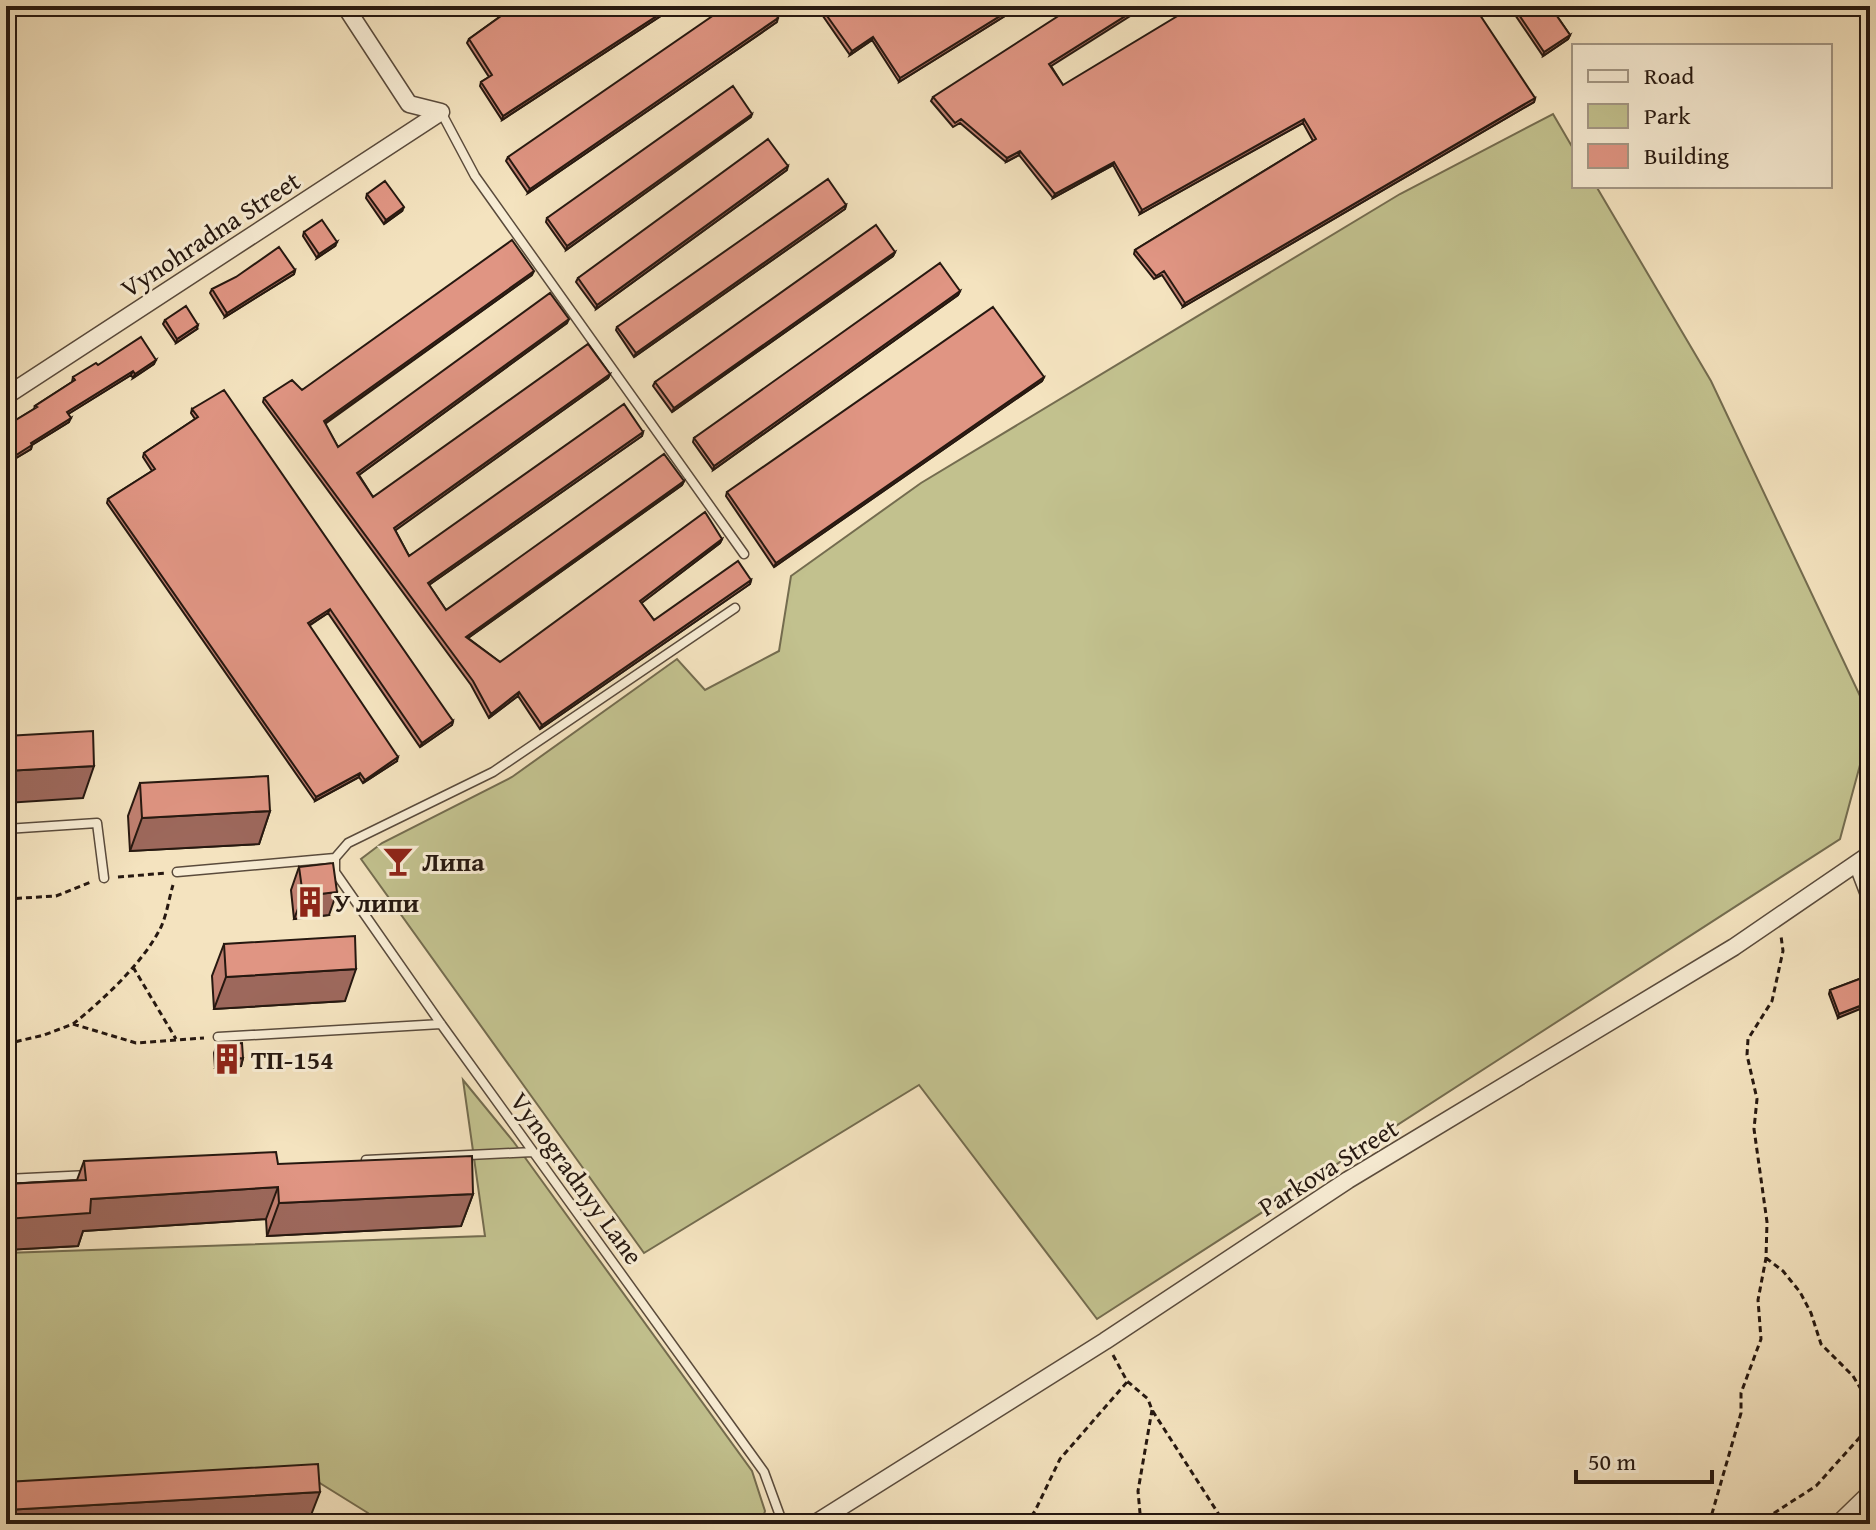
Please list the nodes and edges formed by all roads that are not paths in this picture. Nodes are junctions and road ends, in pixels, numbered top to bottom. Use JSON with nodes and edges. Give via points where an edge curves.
{"nodes":[{"id":1,"x":345,"y":6,"type":"edge"},
{"id":2,"x":441,"y":112,"type":"junction"},
{"id":3,"x":6,"y":396,"type":"edge"},
{"id":4,"x":744,"y":554,"type":"dead end"},
{"id":5,"x":735,"y":608,"type":"dead end"},
{"id":6,"x":6,"y":829,"type":"edge"},
{"id":7,"x":335,"y":858,"type":"junction"},
{"id":8,"x":1863,"y":859,"type":"edge"},
{"id":9,"x":177,"y":872,"type":"road end"},
{"id":10,"x":104,"y":878,"type":"road end"},
{"id":11,"x":1870,"y":897,"type":"edge"},
{"id":12,"x":441,"y":1024,"type":"junction"},
{"id":13,"x":218,"y":1037,"type":"road end"},
{"id":14,"x":533,"y":1152,"type":"junction"},
{"id":15,"x":6,"y":1161,"type":"edge"},
{"id":16,"x":358,"y":1161,"type":"edge"},
{"id":17,"x":103,"y":1174,"type":"edge"},
{"id":18,"x":7,"y":1179,"type":"edge"},
{"id":19,"x":1870,"y":1493,"type":"edge"},
{"id":20,"x":783,"y":1524,"type":"edge"},
{"id":21,"x":814,"y":1524,"type":"edge"},
{"id":22,"x":1838,"y":1524,"type":"edge"}],
"edges":[{"from":1,"to":2,"type":"street","via":[[409,104]]},
{"from":2,"to":3,"type":"street","name":"Vynohradna Street"},
{"from":2,"to":4,"type":"lane","via":[[475,176]]},
{"from":5,"to":7,"type":"lane","via":[[493,772],[348,843]]},
{"from":6,"to":10,"type":"lane","via":[[97,823]]},
{"from":7,"to":9,"type":"lane"},
{"from":7,"to":12,"type":"lane","name":"Vynogradnyy Lane","via":[[335,872]]},
{"from":8,"to":11,"type":"street"},
{"from":8,"to":21,"type":"street","name":"Parkova Street","via":[[1619,1018],[1348,1180]]},
{"from":12,"to":13,"type":"lane"},
{"from":12,"to":14,"type":"lane","name":"Vynogradnyy Lane"},
{"from":14,"to":16,"type":"lane"},
{"from":14,"to":20,"type":"lane","name":"Vynogradnyy Lane","via":[[764,1472]]},
{"from":15,"to":18,"type":"lane"},
{"from":17,"to":18,"type":"lane"},
{"from":19,"to":22,"type":"street"}]}
